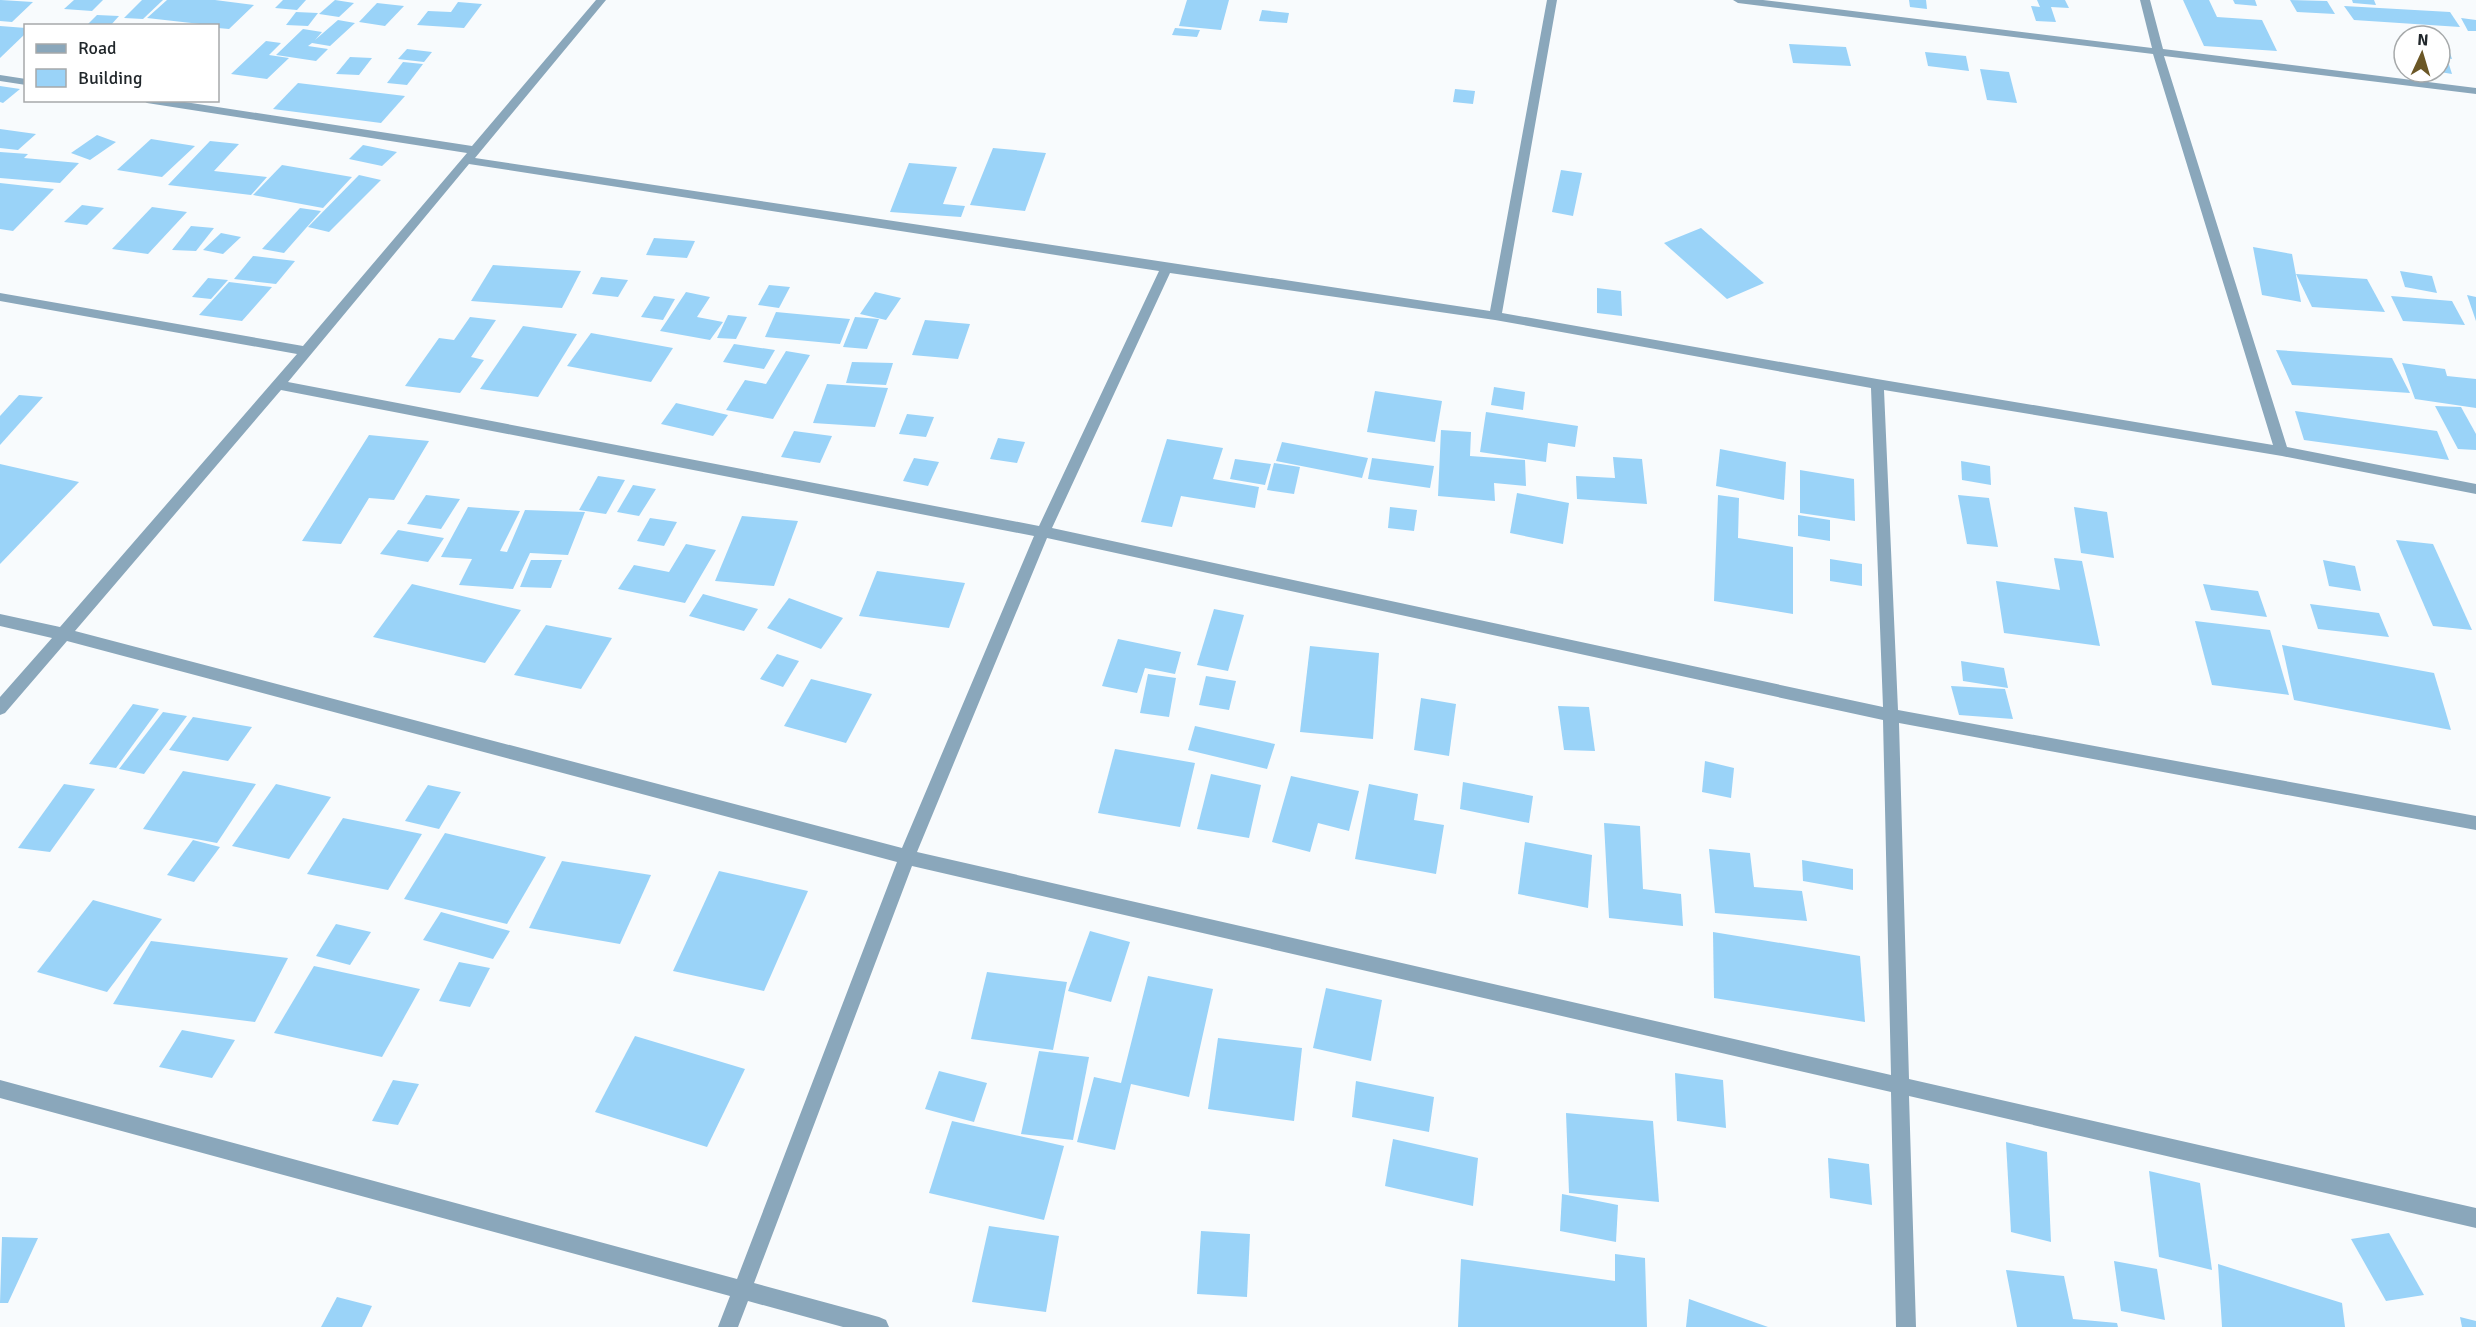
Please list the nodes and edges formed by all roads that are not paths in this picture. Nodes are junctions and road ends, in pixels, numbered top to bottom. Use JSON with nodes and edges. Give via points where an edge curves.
{"nodes":[{"id":1,"x":601,"y":0,"type":"edge"},
{"id":2,"x":1552,"y":0,"type":"edge"},
{"id":3,"x":1738,"y":0,"type":"edge"},
{"id":4,"x":2145,"y":0,"type":"edge"},
{"id":5,"x":2158,"y":52,"type":"junction"},
{"id":6,"x":0,"y":78,"type":"edge"},
{"id":7,"x":24,"y":82,"type":"edge"},
{"id":8,"x":2476,"y":91,"type":"edge"},
{"id":9,"x":159,"y":102,"type":"edge"},
{"id":10,"x":469,"y":155,"type":"junction"},
{"id":11,"x":1166,"y":268,"type":"junction"},
{"id":12,"x":0,"y":297,"type":"edge"},
{"id":13,"x":1495,"y":316,"type":"junction"},
{"id":14,"x":306,"y":351,"type":"junction"},
{"id":15,"x":1876,"y":384,"type":"junction"},
{"id":16,"x":278,"y":385,"type":"junction"},
{"id":17,"x":2282,"y":451,"type":"junction"},
{"id":18,"x":2476,"y":489,"type":"edge"},
{"id":19,"x":1043,"y":532,"type":"junction"},
{"id":20,"x":0,"y":620,"type":"edge"},
{"id":21,"x":63,"y":634,"type":"junction"},
{"id":22,"x":0,"y":708,"type":"edge"},
{"id":23,"x":1891,"y":715,"type":"junction"},
{"id":24,"x":2476,"y":823,"type":"edge"},
{"id":25,"x":907,"y":857,"type":"junction"},
{"id":26,"x":1902,"y":1086,"type":"junction"},
{"id":27,"x":0,"y":1089,"type":"edge"},
{"id":28,"x":2476,"y":1218,"type":"edge"},
{"id":29,"x":742,"y":1291,"type":"junction"},
{"id":30,"x":728,"y":1327,"type":"edge"},
{"id":31,"x":879,"y":1327,"type":"edge"},
{"id":32,"x":1906,"y":1327,"type":"edge"}],
"edges":[{"from":1,"to":10,"type":"street"},
{"from":2,"to":13,"type":"street"},
{"from":3,"to":5,"type":"street"},
{"from":4,"to":5,"type":"street"},
{"from":5,"to":8,"type":"street"},
{"from":5,"to":17,"type":"street"},
{"from":6,"to":7,"type":"street"},
{"from":9,"to":10,"type":"street"},
{"from":10,"to":11,"type":"street"},
{"from":10,"to":14,"type":"street"},
{"from":11,"to":13,"type":"street"},
{"from":11,"to":19,"type":"street"},
{"from":12,"to":14,"type":"street"},
{"from":13,"to":15,"type":"street"},
{"from":14,"to":16,"type":"street"},
{"from":15,"to":17,"type":"street"},
{"from":15,"to":23,"type":"street"},
{"from":16,"to":19,"type":"street"},
{"from":16,"to":21,"type":"street"},
{"from":17,"to":18,"type":"street"},
{"from":19,"to":23,"type":"street"},
{"from":19,"to":25,"type":"street"},
{"from":20,"to":21,"type":"street"},
{"from":21,"to":22,"type":"street"},
{"from":21,"to":25,"type":"street"},
{"from":23,"to":24,"type":"street"},
{"from":23,"to":26,"type":"street"},
{"from":25,"to":26,"type":"street"},
{"from":25,"to":29,"type":"street"},
{"from":26,"to":28,"type":"street"},
{"from":26,"to":32,"type":"street"},
{"from":27,"to":29,"type":"street"},
{"from":29,"to":30,"type":"street"},
{"from":29,"to":31,"type":"street"}]}
